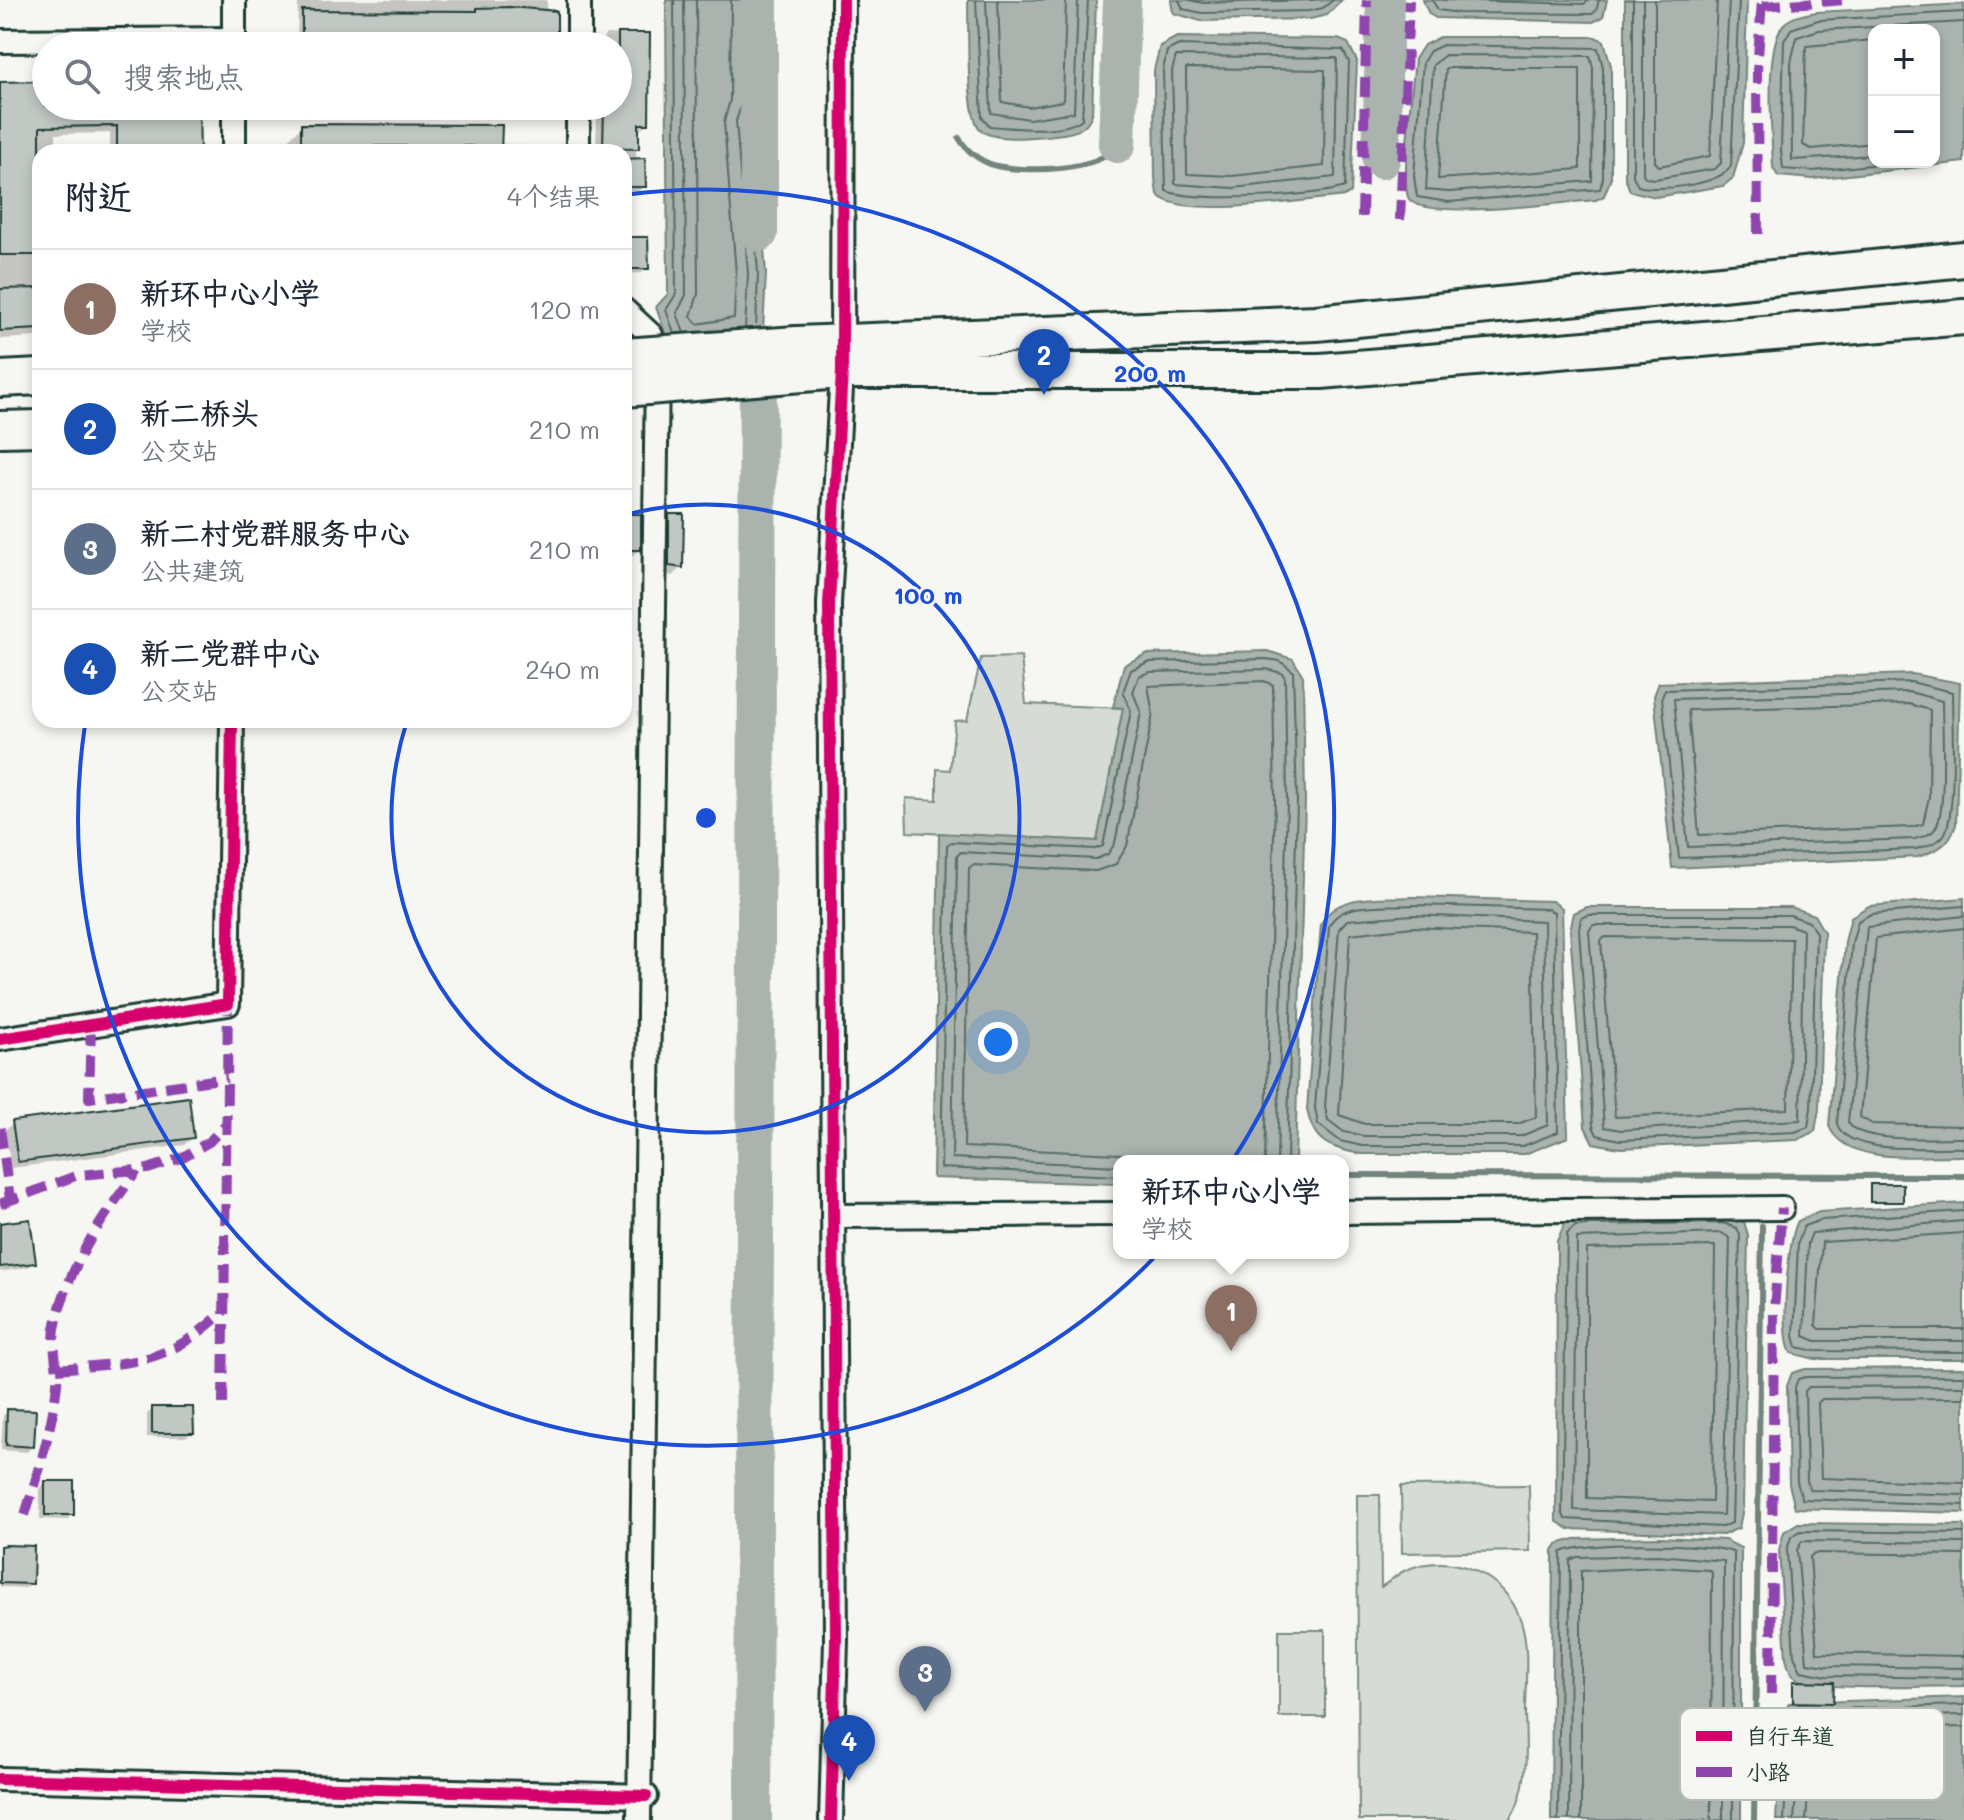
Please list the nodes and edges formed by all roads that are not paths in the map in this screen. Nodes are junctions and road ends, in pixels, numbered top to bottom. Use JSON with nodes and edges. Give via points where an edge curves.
{"nodes":[{"id":1,"x":234,"y":0,"type":"edge"},
{"id":2,"x":579,"y":0,"type":"edge"},
{"id":3,"x":843,"y":0,"type":"edge"},
{"id":4,"x":234,"y":32,"type":"edge"},
{"id":5,"x":579,"y":32,"type":"edge"},
{"id":6,"x":0,"y":41,"type":"edge"},
{"id":7,"x":32,"y":41,"type":"edge"},
{"id":8,"x":234,"y":120,"type":"edge"},
{"id":9,"x":578,"y":120,"type":"edge"},
{"id":10,"x":234,"y":144,"type":"edge"},
{"id":11,"x":578,"y":144,"type":"edge"},
{"id":12,"x":1964,"y":259,"type":"edge"},
{"id":13,"x":632,"y":317,"type":"edge"},
{"id":14,"x":1964,"y":317,"type":"edge"},
{"id":15,"x":632,"y":356,"type":"edge"},
{"id":16,"x":842,"y":356,"type":"junction"},
{"id":17,"x":799,"y":359,"type":"junction"},
{"id":18,"x":32,"y":377,"type":"edge"},
{"id":19,"x":0,"y":379,"type":"edge"},
{"id":20,"x":632,"y":388,"type":"edge"},
{"id":21,"x":32,"y":428,"type":"edge"},
{"id":22,"x":0,"y":429,"type":"edge"},
{"id":23,"x":232,"y":728,"type":"edge"},
{"id":24,"x":0,"y":1039,"type":"edge"},
{"id":25,"x":1782,"y":1208,"type":"dead end"},
{"id":26,"x":1349,"y":1212,"type":"edge"},
{"id":27,"x":1113,"y":1214,"type":"edge"},
{"id":28,"x":833,"y":1216,"type":"junction"},
{"id":29,"x":0,"y":1779,"type":"edge"},
{"id":30,"x":646,"y":1796,"type":"dead end"},
{"id":31,"x":639,"y":1820,"type":"edge"},
{"id":32,"x":831,"y":1820,"type":"edge"}],
"edges":[{"from":1,"to":4,"type":"street"},
{"from":2,"to":5,"type":"street"},
{"from":3,"to":16,"type":"street"},
{"from":6,"to":7,"type":"street"},
{"from":8,"to":10,"type":"street"},
{"from":9,"to":11,"type":"street"},
{"from":12,"to":16,"type":"highway","via":[[1316,323]]},
{"from":13,"to":31,"type":"street","via":[[651,335],[657,367]]},
{"from":14,"to":16,"type":"highway","via":[[1321,371]]},
{"from":15,"to":17,"type":"highway","bridge":true},
{"from":16,"to":17,"type":"highway"},
{"from":16,"to":28,"type":"street","via":[[829,604]]},
{"from":17,"to":20,"type":"highway","bridge":true},
{"from":18,"to":19,"type":"highway"},
{"from":21,"to":22,"type":"highway"},
{"from":23,"to":24,"type":"street","via":[[228,1004]]},
{"from":25,"to":26,"type":"street"},
{"from":27,"to":28,"type":"street"},
{"from":28,"to":32,"type":"street","via":[[836,1640]]},
{"from":29,"to":30,"type":"street"}]}
